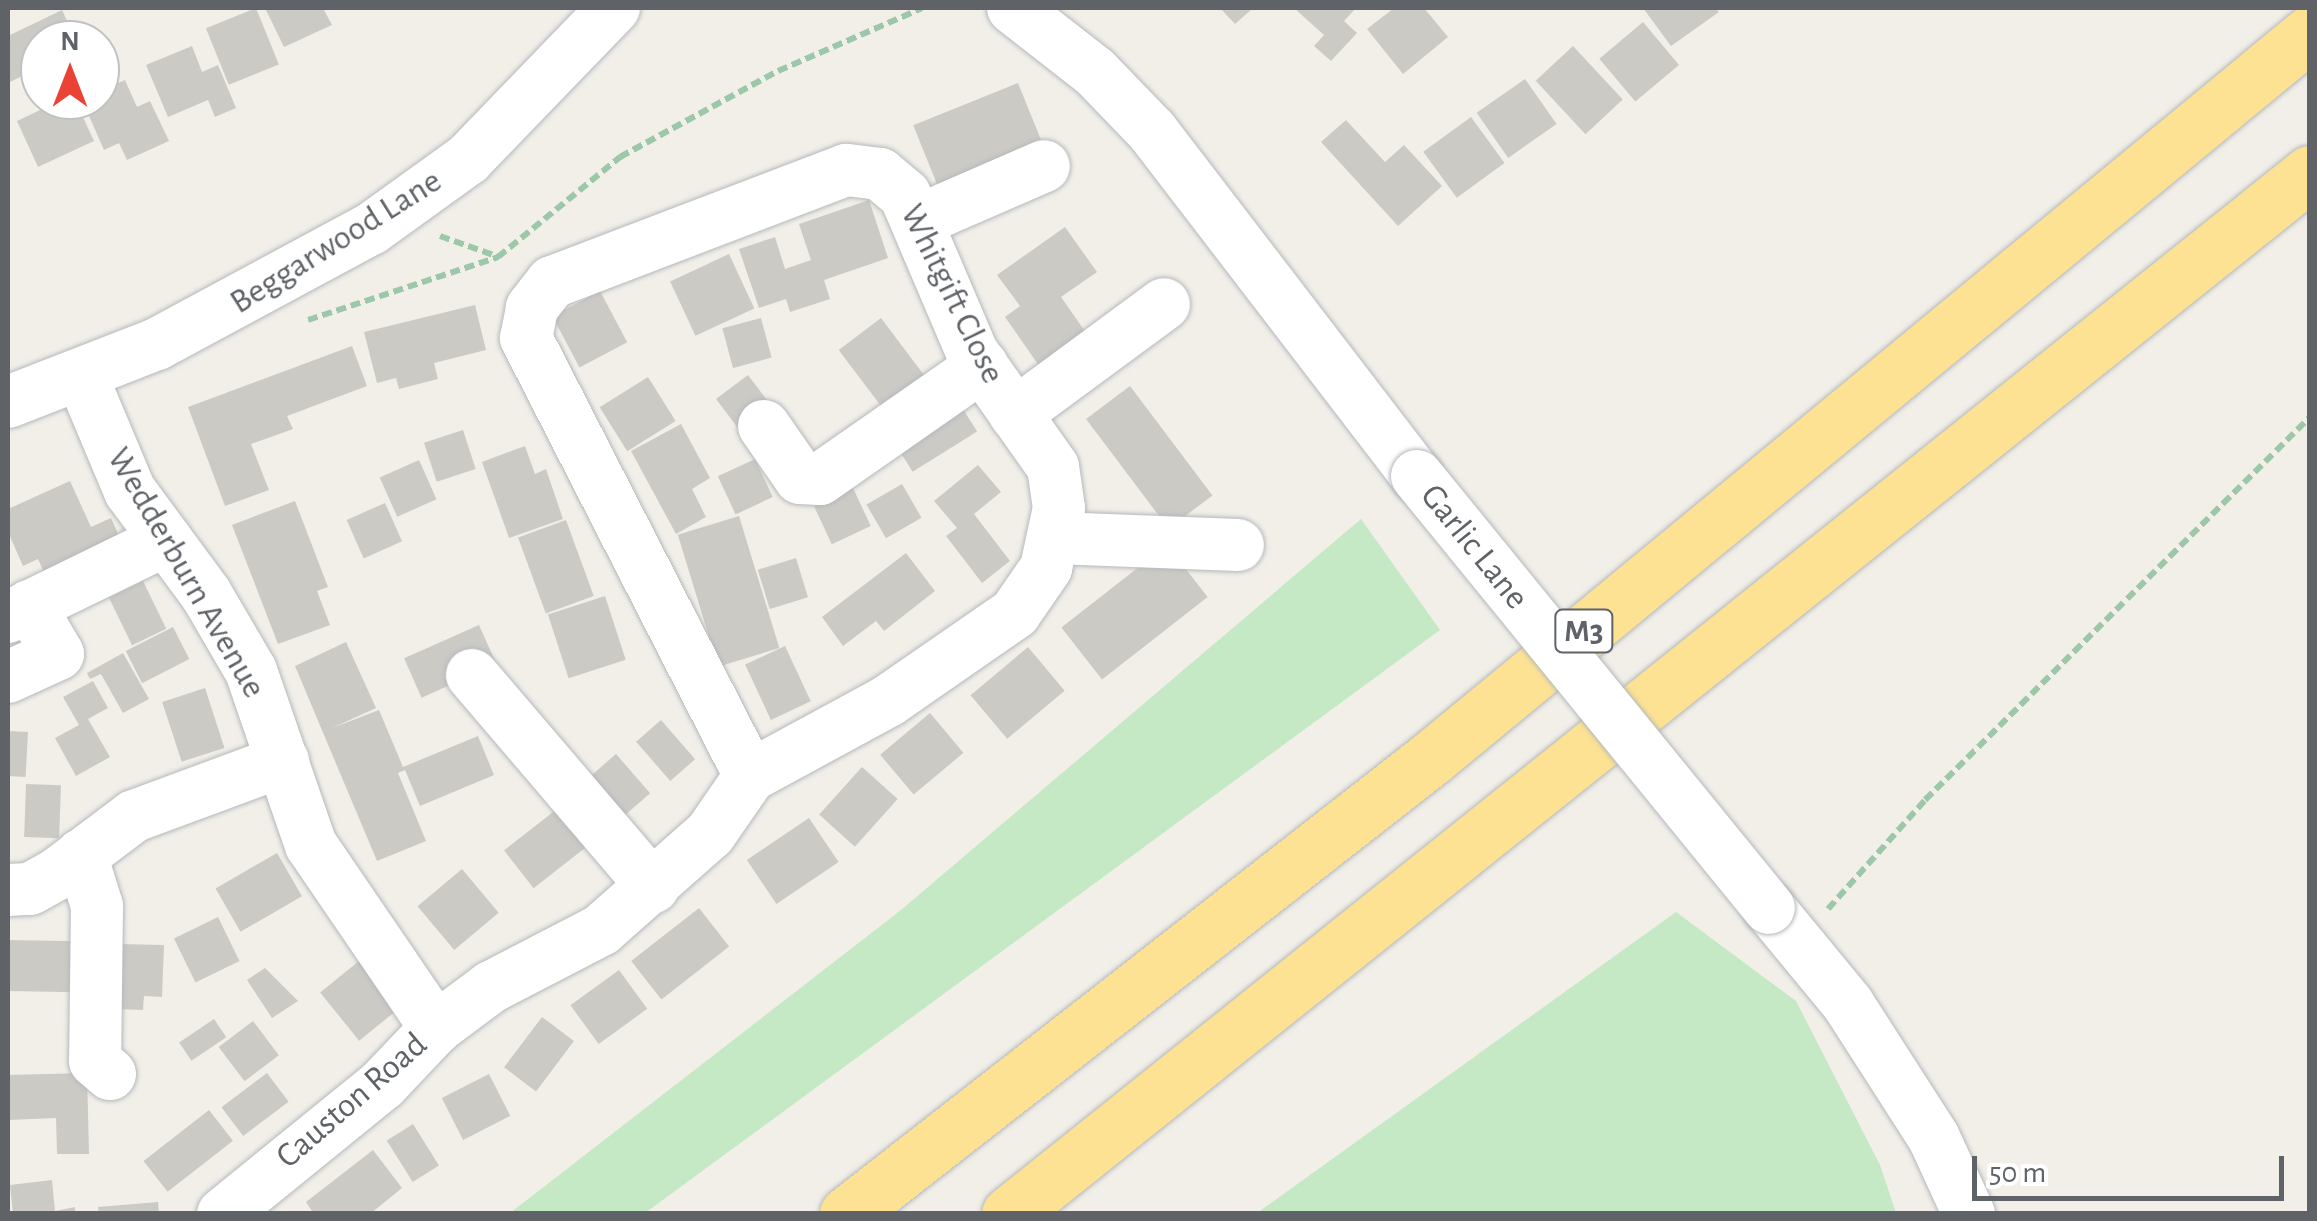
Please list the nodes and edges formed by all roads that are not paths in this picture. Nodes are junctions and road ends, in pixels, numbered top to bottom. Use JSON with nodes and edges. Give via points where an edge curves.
{"nodes":[{"id":1,"x":614,"y":8,"type":"edge"},
{"id":2,"x":1013,"y":8,"type":"edge"},
{"id":3,"x":2310,"y":34,"type":"edge"},
{"id":4,"x":1044,"y":166,"type":"dead end"},
{"id":5,"x":2310,"y":173,"type":"edge"},
{"id":6,"x":920,"y":220,"type":"junction"},
{"id":7,"x":1164,"y":304,"type":"dead end"},
{"id":8,"x":982,"y":366,"type":"junction"},
{"id":9,"x":82,"y":378,"type":"junction"},
{"id":10,"x":8,"y":402,"type":"edge"},
{"id":11,"x":1015,"y":414,"type":"junction"},
{"id":12,"x":764,"y":426,"type":"dead end"},
{"id":13,"x":1055,"y":538,"type":"junction"},
{"id":14,"x":166,"y":540,"type":"junction"},
{"id":15,"x":1238,"y":545,"type":"dead end"},
{"id":16,"x":19,"y":612,"type":"edge"},
{"id":17,"x":472,"y":675,"type":"dead end"},
{"id":18,"x":8,"y":677,"type":"edge"},
{"id":19,"x":284,"y":761,"type":"junction"},
{"id":20,"x":750,"y":776,"type":"junction"},
{"id":21,"x":81,"y":856,"type":"junction"},
{"id":22,"x":653,"y":887,"type":"junction"},
{"id":23,"x":8,"y":890,"type":"edge"},
{"id":24,"x":436,"y":1028,"type":"junction"},
{"id":25,"x":110,"y":1074,"type":"dead end"},
{"id":26,"x":223,"y":1214,"type":"edge"},
{"id":27,"x":847,"y":1214,"type":"edge"},
{"id":28,"x":1009,"y":1214,"type":"edge"},
{"id":29,"x":1970,"y":1214,"type":"edge"}],
"edges":[{"from":1,"to":9,"type":"street","name":"Beggarwood Lane","via":[[514,116],[412,200],[262,292]]},
{"from":2,"to":29,"type":"street","name":"Garlic Lane","bridge":true,"via":[[1095,72],[1152,131],[1417,476],[1848,1004],[1934,1138]]},
{"from":3,"to":27,"type":"highway","number":"M3","via":[[1430,758]]},
{"from":4,"to":6,"type":"street"},
{"from":5,"to":28,"type":"highway"},
{"from":6,"to":8,"type":"street","name":"Whitgift Close","via":[[942,288]]},
{"from":6,"to":20,"type":"street","name":"Whitgift Close","via":[[905,195],[880,174],[846,170],[552,282],[532,308],[526,338],[538,372]]},
{"from":7,"to":11,"type":"street"},
{"from":8,"to":11,"type":"street","name":"Whitgift Close"},
{"from":8,"to":12,"type":"street","via":[[820,479],[800,478]]},
{"from":9,"to":10,"type":"street","name":"Beggarwood Lane"},
{"from":9,"to":14,"type":"street","name":"Wedderburn Avenue","via":[[130,491]]},
{"from":11,"to":13,"type":"street","name":"Whitgift Close","via":[[1052,467],[1059,508]]},
{"from":13,"to":15,"type":"street"},
{"from":13,"to":20,"type":"street","name":"Whitgift Close","via":[[1046,568],[1015,613],[888,702]]},
{"from":14,"to":16,"type":"street"},
{"from":14,"to":19,"type":"street","name":"Wedderburn Avenue","via":[[252,672]]},
{"from":16,"to":18,"type":"street","via":[[58,654]]},
{"from":17,"to":22,"type":"street"},
{"from":19,"to":21,"type":"street","via":[[134,816]]},
{"from":19,"to":24,"type":"street","name":"Wedderburn Avenue","via":[[311,845]]},
{"from":20,"to":22,"type":"street","name":"Whitgift Close","via":[[710,834]]},
{"from":21,"to":23,"type":"street","via":[[30,889]]},
{"from":21,"to":25,"type":"street","via":[[97,906],[95,1061]]},
{"from":22,"to":24,"type":"street","name":"Whitgift Close","via":[[601,930],[491,987]]},
{"from":24,"to":26,"type":"street","name":"Causton Road","via":[[382,1085]]}]}
